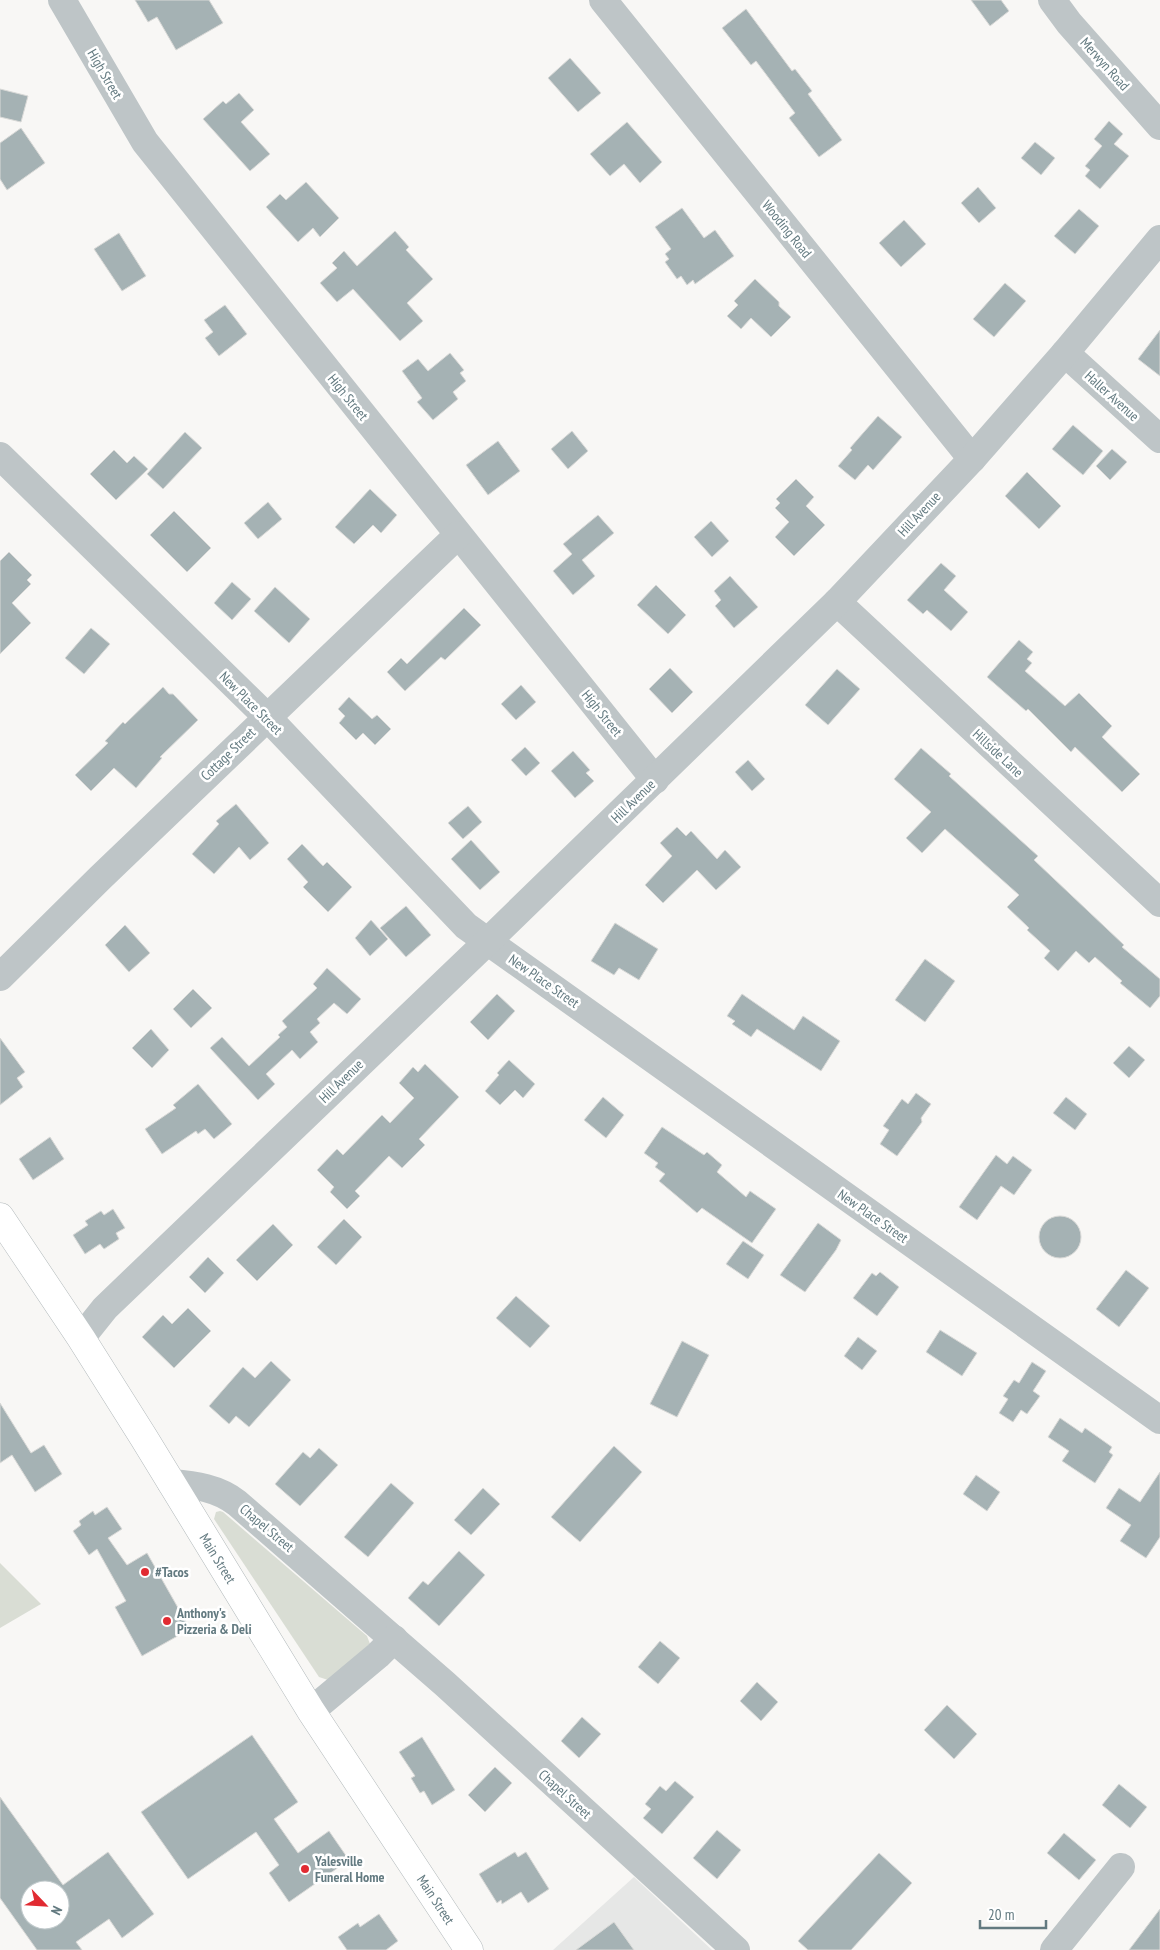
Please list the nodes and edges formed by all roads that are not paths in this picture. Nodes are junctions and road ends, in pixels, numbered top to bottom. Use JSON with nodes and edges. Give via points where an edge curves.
{"nodes":[{"id":1,"x":62,"y":0,"type":"edge"},
{"id":2,"x":603,"y":0,"type":"edge"},
{"id":3,"x":1052,"y":0,"type":"edge"},
{"id":4,"x":1160,"y":126,"type":"edge"},
{"id":5,"x":1160,"y":239,"type":"edge"},
{"id":6,"x":1065,"y":353,"type":"junction"},
{"id":7,"x":1160,"y":440,"type":"edge"},
{"id":8,"x":0,"y":456,"type":"edge"},
{"id":9,"x":972,"y":458,"type":"junction"},
{"id":10,"x":458,"y":535,"type":"junction"},
{"id":11,"x":837,"y":602,"type":"junction"},
{"id":12,"x":266,"y":717,"type":"junction"},
{"id":13,"x":655,"y":780,"type":"junction"},
{"id":14,"x":1160,"y":903,"type":"edge"},
{"id":15,"x":487,"y":942,"type":"junction"},
{"id":16,"x":0,"y":977,"type":"edge"},
{"id":17,"x":0,"y":1217,"type":"edge"},
{"id":18,"x":80,"y":1338,"type":"junction"},
{"id":19,"x":1160,"y":1420,"type":"edge"},
{"id":20,"x":171,"y":1483,"type":"junction"},
{"id":21,"x":394,"y":1639,"type":"junction"},
{"id":22,"x":311,"y":1711,"type":"junction"},
{"id":23,"x":1121,"y":1867,"type":"dead end"},
{"id":24,"x":469,"y":1950,"type":"edge"},
{"id":25,"x":736,"y":1950,"type":"edge"},
{"id":26,"x":1054,"y":1950,"type":"edge"}],
"edges":[{"from":1,"to":10,"type":"street","name":"High Street","via":[[145,142]]},
{"from":2,"to":9,"type":"street","name":"Wooding Road"},
{"from":3,"to":4,"type":"street","name":"Merwyn Road"},
{"from":5,"to":6,"type":"street","name":"Hill Avenue"},
{"from":6,"to":7,"type":"street","name":"Haller Avenue"},
{"from":6,"to":9,"type":"street","name":"Hill Avenue"},
{"from":8,"to":12,"type":"street","name":"New Place Street"},
{"from":9,"to":11,"type":"street","name":"Hill Avenue"},
{"from":10,"to":12,"type":"street","name":"Cottage Street"},
{"from":10,"to":13,"type":"street","name":"High Street"},
{"from":11,"to":13,"type":"street","name":"Hill Avenue"},
{"from":11,"to":14,"type":"street","name":"Hillside Lane"},
{"from":12,"to":15,"type":"street","name":"New Place Street","via":[[466,926]]},
{"from":12,"to":16,"type":"street","name":"Cottage Street"},
{"from":13,"to":15,"type":"street","name":"Hill Avenue"},
{"from":15,"to":18,"type":"street","name":"Hill Avenue","via":[[105,1308]]},
{"from":15,"to":19,"type":"street","name":"New Place Street"},
{"from":17,"to":18,"type":"main road","name":"Main Street"},
{"from":18,"to":20,"type":"main road","name":"Main Street"},
{"from":20,"to":21,"type":"street","name":"Chapel Street","via":[[204,1486],[230,1498]]},
{"from":20,"to":22,"type":"main road","name":"Main Street"},
{"from":21,"to":22,"type":"street"},
{"from":21,"to":25,"type":"street","name":"Chapel Street"},
{"from":22,"to":24,"type":"main road","name":"Main Street"},
{"from":23,"to":26,"type":"street"}]}
